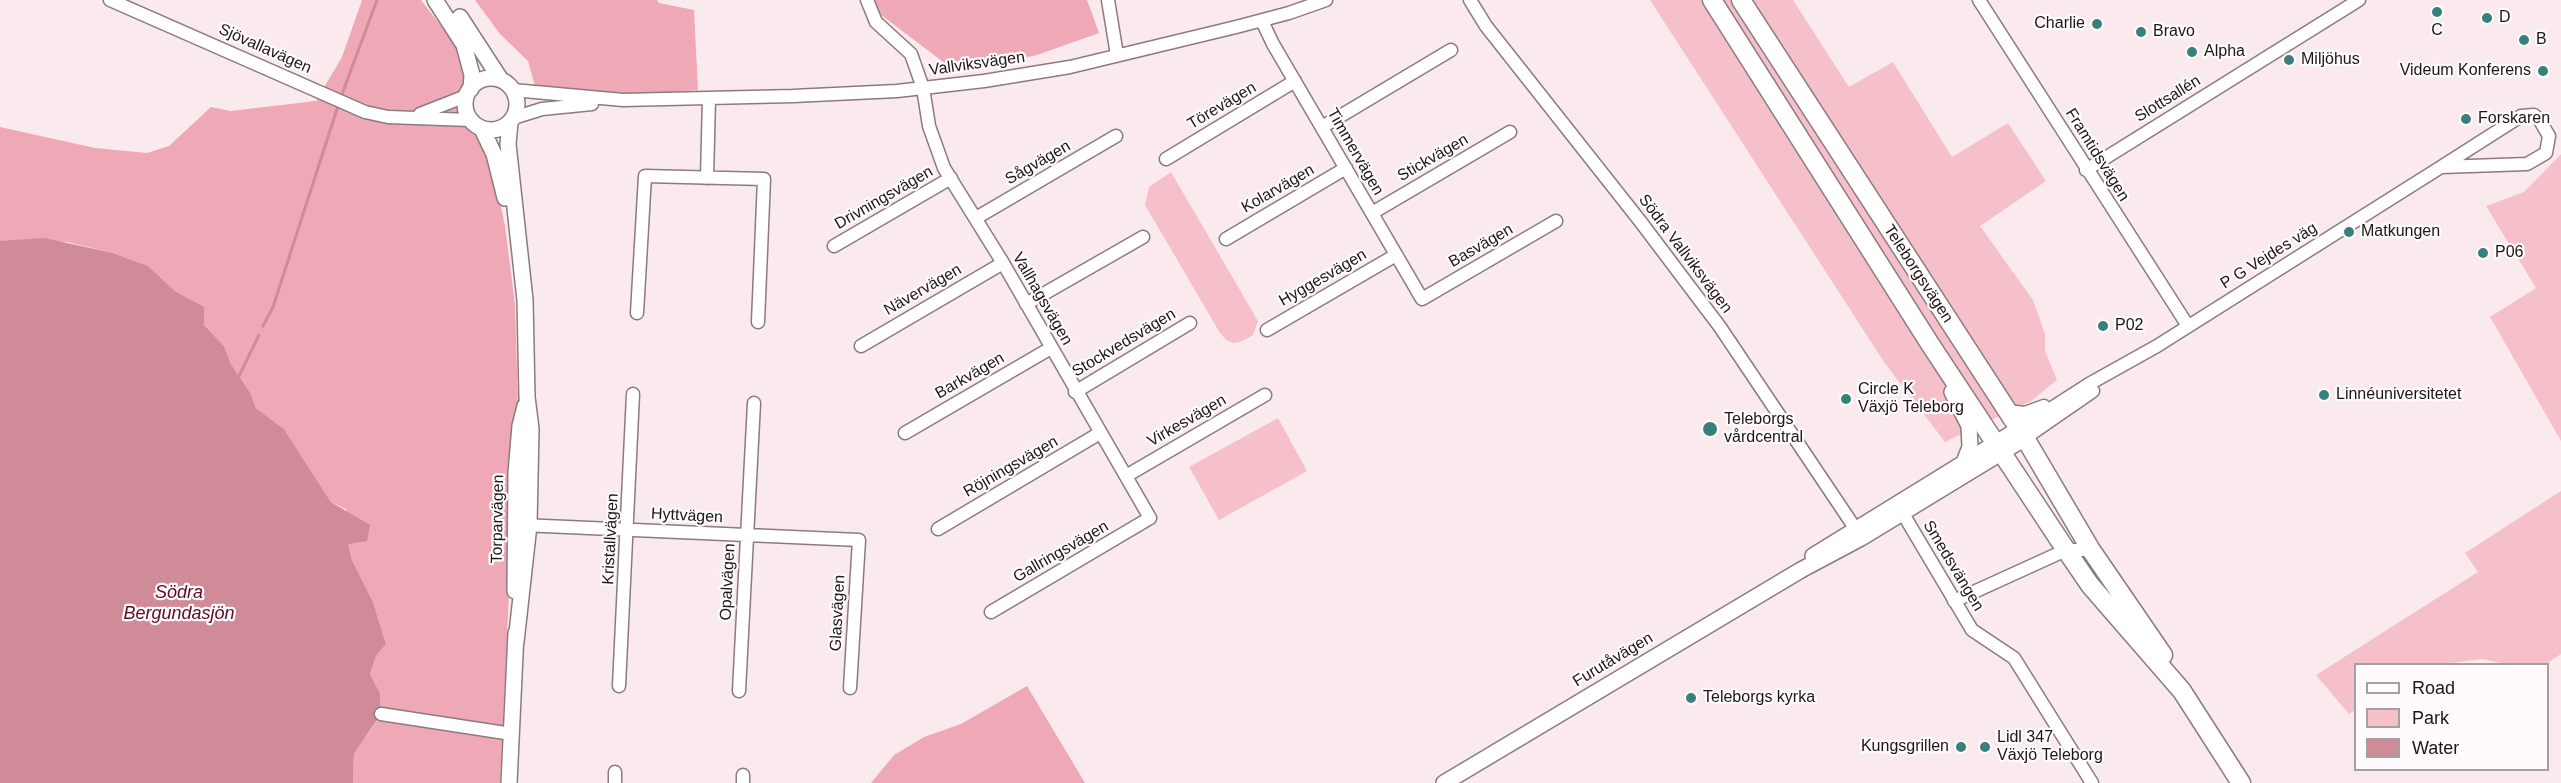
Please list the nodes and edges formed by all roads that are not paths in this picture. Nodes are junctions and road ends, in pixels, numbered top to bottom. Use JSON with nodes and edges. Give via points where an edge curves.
{"nodes":[{"id":1,"x":110,"y":0,"type":"edge"},
{"id":2,"x":435,"y":0,"type":"edge"},
{"id":3,"x":447,"y":0,"type":"edge"},
{"id":4,"x":867,"y":0,"type":"edge"},
{"id":5,"x":1108,"y":0,"type":"edge"},
{"id":6,"x":1326,"y":0,"type":"edge"},
{"id":7,"x":1470,"y":0,"type":"edge"},
{"id":8,"x":1712,"y":0,"type":"edge"},
{"id":9,"x":1741,"y":0,"type":"edge"},
{"id":10,"x":1979,"y":0,"type":"edge"},
{"id":11,"x":2360,"y":0,"type":"edge"},
{"id":12,"x":1262,"y":21,"type":"junction"},
{"id":13,"x":1451,"y":50,"type":"dead end"},
{"id":14,"x":1117,"y":55,"type":"junction"},
{"id":15,"x":501,"y":80,"type":"junction"},
{"id":16,"x":1295,"y":81,"type":"junction"},
{"id":17,"x":923,"y":88,"type":"junction"},
{"id":18,"x":513,"y":90,"type":"junction"},
{"id":19,"x":469,"y":92,"type":"junction"},
{"id":20,"x":709,"y":98,"type":"junction"},
{"id":21,"x":623,"y":100,"type":"junction"},
{"id":22,"x":410,"y":117,"type":"junction"},
{"id":23,"x":512,"y":120,"type":"junction"},
{"id":24,"x":476,"y":124,"type":"junction"},
{"id":25,"x":1322,"y":127,"type":"junction"},
{"id":26,"x":1510,"y":132,"type":"dead end"},
{"id":27,"x":1116,"y":136,"type":"dead end"},
{"id":28,"x":1166,"y":159,"type":"dead end"},
{"id":29,"x":2441,"y":167,"type":"junction"},
{"id":30,"x":1346,"y":168,"type":"junction"},
{"id":31,"x":2086,"y":170,"type":"junction"},
{"id":32,"x":707,"y":178,"type":"junction"},
{"id":33,"x":951,"y":178,"type":"junction"},
{"id":34,"x":1372,"y":213,"type":"junction"},
{"id":35,"x":976,"y":219,"type":"junction"},
{"id":36,"x":1556,"y":221,"type":"dead end"},
{"id":37,"x":1143,"y":237,"type":"dead end"},
{"id":38,"x":1226,"y":239,"type":"dead end"},
{"id":39,"x":834,"y":246,"type":"dead end"},
{"id":40,"x":1396,"y":255,"type":"junction"},
{"id":41,"x":1003,"y":263,"type":"junction"},
{"id":42,"x":521,"y":268,"type":"junction"},
{"id":43,"x":1422,"y":299,"type":"joint"},
{"id":44,"x":1026,"y":304,"type":"junction"},
{"id":45,"x":637,"y":313,"type":"dead end"},
{"id":46,"x":758,"y":322,"type":"dead end"},
{"id":47,"x":1190,"y":323,"type":"dead end"},
{"id":48,"x":2188,"y":326,"type":"junction"},
{"id":49,"x":1267,"y":330,"type":"dead end"},
{"id":50,"x":861,"y":346,"type":"dead end"},
{"id":51,"x":1051,"y":348,"type":"junction"},
{"id":52,"x":1947,"y":369,"type":"junction"},
{"id":53,"x":2114,"y":371,"type":"junction"},
{"id":54,"x":1075,"y":392,"type":"junction"},
{"id":55,"x":633,"y":393,"type":"dead end"},
{"id":56,"x":1265,"y":395,"type":"dead end"},
{"id":57,"x":2070,"y":396,"type":"junction"},
{"id":58,"x":754,"y":403,"type":"dead end"},
{"id":59,"x":2007,"y":411,"type":"junction"},
{"id":60,"x":905,"y":433,"type":"dead end"},
{"id":61,"x":1100,"y":433,"type":"junction"},
{"id":62,"x":2010,"y":442,"type":"junction"},
{"id":63,"x":1964,"y":462,"type":"junction"},
{"id":64,"x":1126,"y":477,"type":"junction"},
{"id":65,"x":1899,"y":508,"type":"junction"},
{"id":66,"x":1148,"y":520,"type":"joint"},
{"id":67,"x":521,"y":525,"type":"junction"},
{"id":68,"x":629,"y":529,"type":"junction"},
{"id":69,"x":938,"y":529,"type":"dead end"},
{"id":70,"x":1858,"y":533,"type":"junction"},
{"id":71,"x":747,"y":535,"type":"junction"},
{"id":72,"x":859,"y":540,"type":"joint"},
{"id":73,"x":2066,"y":550,"type":"junction"},
{"id":74,"x":2091,"y":550,"type":"junction"},
{"id":75,"x":1954,"y":601,"type":"junction"},
{"id":76,"x":991,"y":612,"type":"dead end"},
{"id":77,"x":619,"y":686,"type":"dead end"},
{"id":78,"x":850,"y":688,"type":"dead end"},
{"id":79,"x":739,"y":691,"type":"dead end"},
{"id":80,"x":2182,"y":691,"type":"junction"},
{"id":81,"x":381,"y":714,"type":"dead end"},
{"id":82,"x":512,"y":734,"type":"junction"},
{"id":83,"x":509,"y":783,"type":"edge"},
{"id":84,"x":1444,"y":783,"type":"edge"},
{"id":85,"x":2092,"y":783,"type":"edge"},
{"id":86,"x":2241,"y":783,"type":"edge"}],
"edges":[{"from":1,"to":22,"type":"street","name":"Sjövallavägen","via":[[365,112]]},
{"from":2,"to":19,"type":"street","via":[[464,45],[472,75]]},
{"from":3,"to":15,"type":"street"},
{"from":4,"to":17,"type":"street","name":"Vallhagsvägen","via":[[876,22],[911,54]]},
{"from":5,"to":14,"type":"street"},
{"from":6,"to":12,"type":"street","name":"Vallviksvägen"},
{"from":7,"to":70,"type":"street","name":"Södra Vallviksvägen","via":[[1486,26],[1720,327]]},
{"from":8,"to":52,"type":"main road","name":"Teleborgsvägen"},
{"from":9,"to":59,"type":"main road","name":"Teleborgsvägen"},
{"from":10,"to":31,"type":"street","name":"Framtidsvägen"},
{"from":11,"to":31,"type":"street","name":"Slottsallén"},
{"from":12,"to":14,"type":"street","name":"Vallviksvägen"},
{"from":12,"to":16,"type":"street","name":"Timmervägen"},
{"from":13,"to":25,"type":"street"},
{"from":14,"to":17,"type":"street","name":"Vallviksvägen","via":[[984,81]]},
{"from":15,"to":18,"type":"street"},
{"from":15,"to":19,"type":"street","via":[[484,79]]},
{"from":16,"to":25,"type":"street","name":"Timmervägen"},
{"from":16,"to":28,"type":"street","name":"Törevägen"},
{"from":17,"to":20,"type":"street","name":"Vallviksvägen"},
{"from":17,"to":33,"type":"street","name":"Vallhagsvägen","via":[[929,126]]},
{"from":18,"to":21,"type":"street","name":"Vallviksvägen"},
{"from":18,"to":23,"type":"street","via":[[517,104]]},
{"from":19,"to":22,"type":"street","name":"Sjövallavägen"},
{"from":19,"to":24,"type":"street","via":[[466,110]]},
{"from":20,"to":21,"type":"street","name":"Vallviksvägen"},
{"from":20,"to":32,"type":"street"},
{"from":21,"to":23,"type":"street","name":"Vallviksvägen","via":[[543,110]]},
{"from":22,"to":24,"type":"street","name":"Sjövallavägen"},
{"from":23,"to":24,"type":"street","via":[[497,130]]},
{"from":23,"to":42,"type":"street","name":"Torparvägen","via":[[508,144]]},
{"from":24,"to":42,"type":"street","name":"Torparvägen","via":[[497,163]]},
{"from":25,"to":30,"type":"street","name":"Timmervägen"},
{"from":26,"to":34,"type":"street","name":"Stickvägen"},
{"from":27,"to":35,"type":"street","name":"Sågvägen"},
{"from":29,"to":29,"type":"street","name":"P G Vejdes väg","via":[[2527,164],[2546,153],[2549,136],[2539,119],[2521,117]]},
{"from":29,"to":48,"type":"street","name":"P G Vejdes väg"},
{"from":30,"to":34,"type":"street","name":"Timmervägen"},
{"from":30,"to":38,"type":"street","name":"Kolarvägen"},
{"from":31,"to":48,"type":"street","name":"Framtidsvägen"},
{"from":32,"to":45,"type":"street","via":[[645,176]]},
{"from":32,"to":46,"type":"street","via":[[764,179]]},
{"from":33,"to":35,"type":"street","name":"Vallhagsvägen"},
{"from":33,"to":39,"type":"street","name":"Drivningsvägen"},
{"from":34,"to":40,"type":"street","name":"Timmervägen"},
{"from":35,"to":41,"type":"street","name":"Vallhagsvägen"},
{"from":36,"to":43,"type":"street","name":"Basvägen"},
{"from":37,"to":44,"type":"street"},
{"from":40,"to":43,"type":"street","name":"Timmervägen"},
{"from":40,"to":49,"type":"street","name":"Hyggesvägen"},
{"from":41,"to":44,"type":"street","name":"Vallhagsvägen"},
{"from":41,"to":50,"type":"street","name":"Nävervägen"},
{"from":42,"to":67,"type":"street","name":"Torparvägen","via":[[531,429]]},
{"from":44,"to":51,"type":"street","name":"Vallhagsvägen"},
{"from":47,"to":54,"type":"street","name":"Stockvedsvägen"},
{"from":48,"to":53,"type":"street","name":"P G Vejdes väg"},
{"from":51,"to":54,"type":"street","name":"Vallhagsvägen"},
{"from":51,"to":60,"type":"street","name":"Barkvägen"},
{"from":52,"to":62,"type":"main road","name":"Teleborgsvägen"},
{"from":52,"to":63,"type":"street","via":[[1952,393],[1969,426],[1970,447]]},
{"from":53,"to":57,"type":"street","name":"P G Vejdes väg"},
{"from":53,"to":62,"type":"street","name":"P G Vejdes väg","via":[[2096,388]]},
{"from":54,"to":61,"type":"street","name":"Vallhagsvägen"},
{"from":55,"to":68,"type":"street","name":"Kristallvägen"},
{"from":56,"to":64,"type":"street","name":"Virkesvägen"},
{"from":57,"to":59,"type":"street","via":[[2030,412]]},
{"from":57,"to":62,"type":"street","name":"P G Vejdes väg"},
{"from":58,"to":71,"type":"street","name":"Opalvägen"},
{"from":59,"to":62,"type":"main road","name":"Teleborgsvägen"},
{"from":61,"to":64,"type":"street","name":"Vallhagsvägen"},
{"from":61,"to":69,"type":"street","name":"Röjningsvägen"},
{"from":62,"to":63,"type":"street","name":"Furutåvägen"},
{"from":62,"to":65,"type":"street","name":"Furutåvägen"},
{"from":62,"to":73,"type":"main road","name":"Teleborgsvägen"},
{"from":62,"to":74,"type":"main road","name":"Teleborgsvägen"},
{"from":63,"to":65,"type":"street","name":"Furutåvägen"},
{"from":64,"to":66,"type":"street","name":"Vallhagsvägen"},
{"from":65,"to":70,"type":"street","name":"Furutåvägen"},
{"from":65,"to":75,"type":"street","name":"Smedsvängen"},
{"from":66,"to":76,"type":"street","name":"Gallringsvägen"},
{"from":67,"to":68,"type":"street","name":"Hyttvägen"},
{"from":67,"to":82,"type":"street","name":"Torparvägen"},
{"from":68,"to":71,"type":"street","name":"Hyttvägen"},
{"from":68,"to":77,"type":"street","name":"Kristallvägen"},
{"from":70,"to":84,"type":"street","name":"Furutåvägen"},
{"from":71,"to":72,"type":"street","name":"Hyttvägen"},
{"from":71,"to":79,"type":"street","name":"Opalvägen"},
{"from":72,"to":78,"type":"street","name":"Glasvägen"},
{"from":73,"to":74,"type":"street"},
{"from":73,"to":75,"type":"street"},
{"from":73,"to":80,"type":"main road","name":"Teleborgsvägen","via":[[2090,585]]},
{"from":74,"to":80,"type":"main road","name":"Teleborgsvägen","via":[[2174,670]]},
{"from":75,"to":85,"type":"street","name":"Smedsvängen","via":[[1972,630],[2014,658]]},
{"from":80,"to":86,"type":"main road","name":"Teleborgsvägen"},
{"from":81,"to":82,"type":"street"},
{"from":82,"to":83,"type":"street","name":"Torparvägen"}]}
